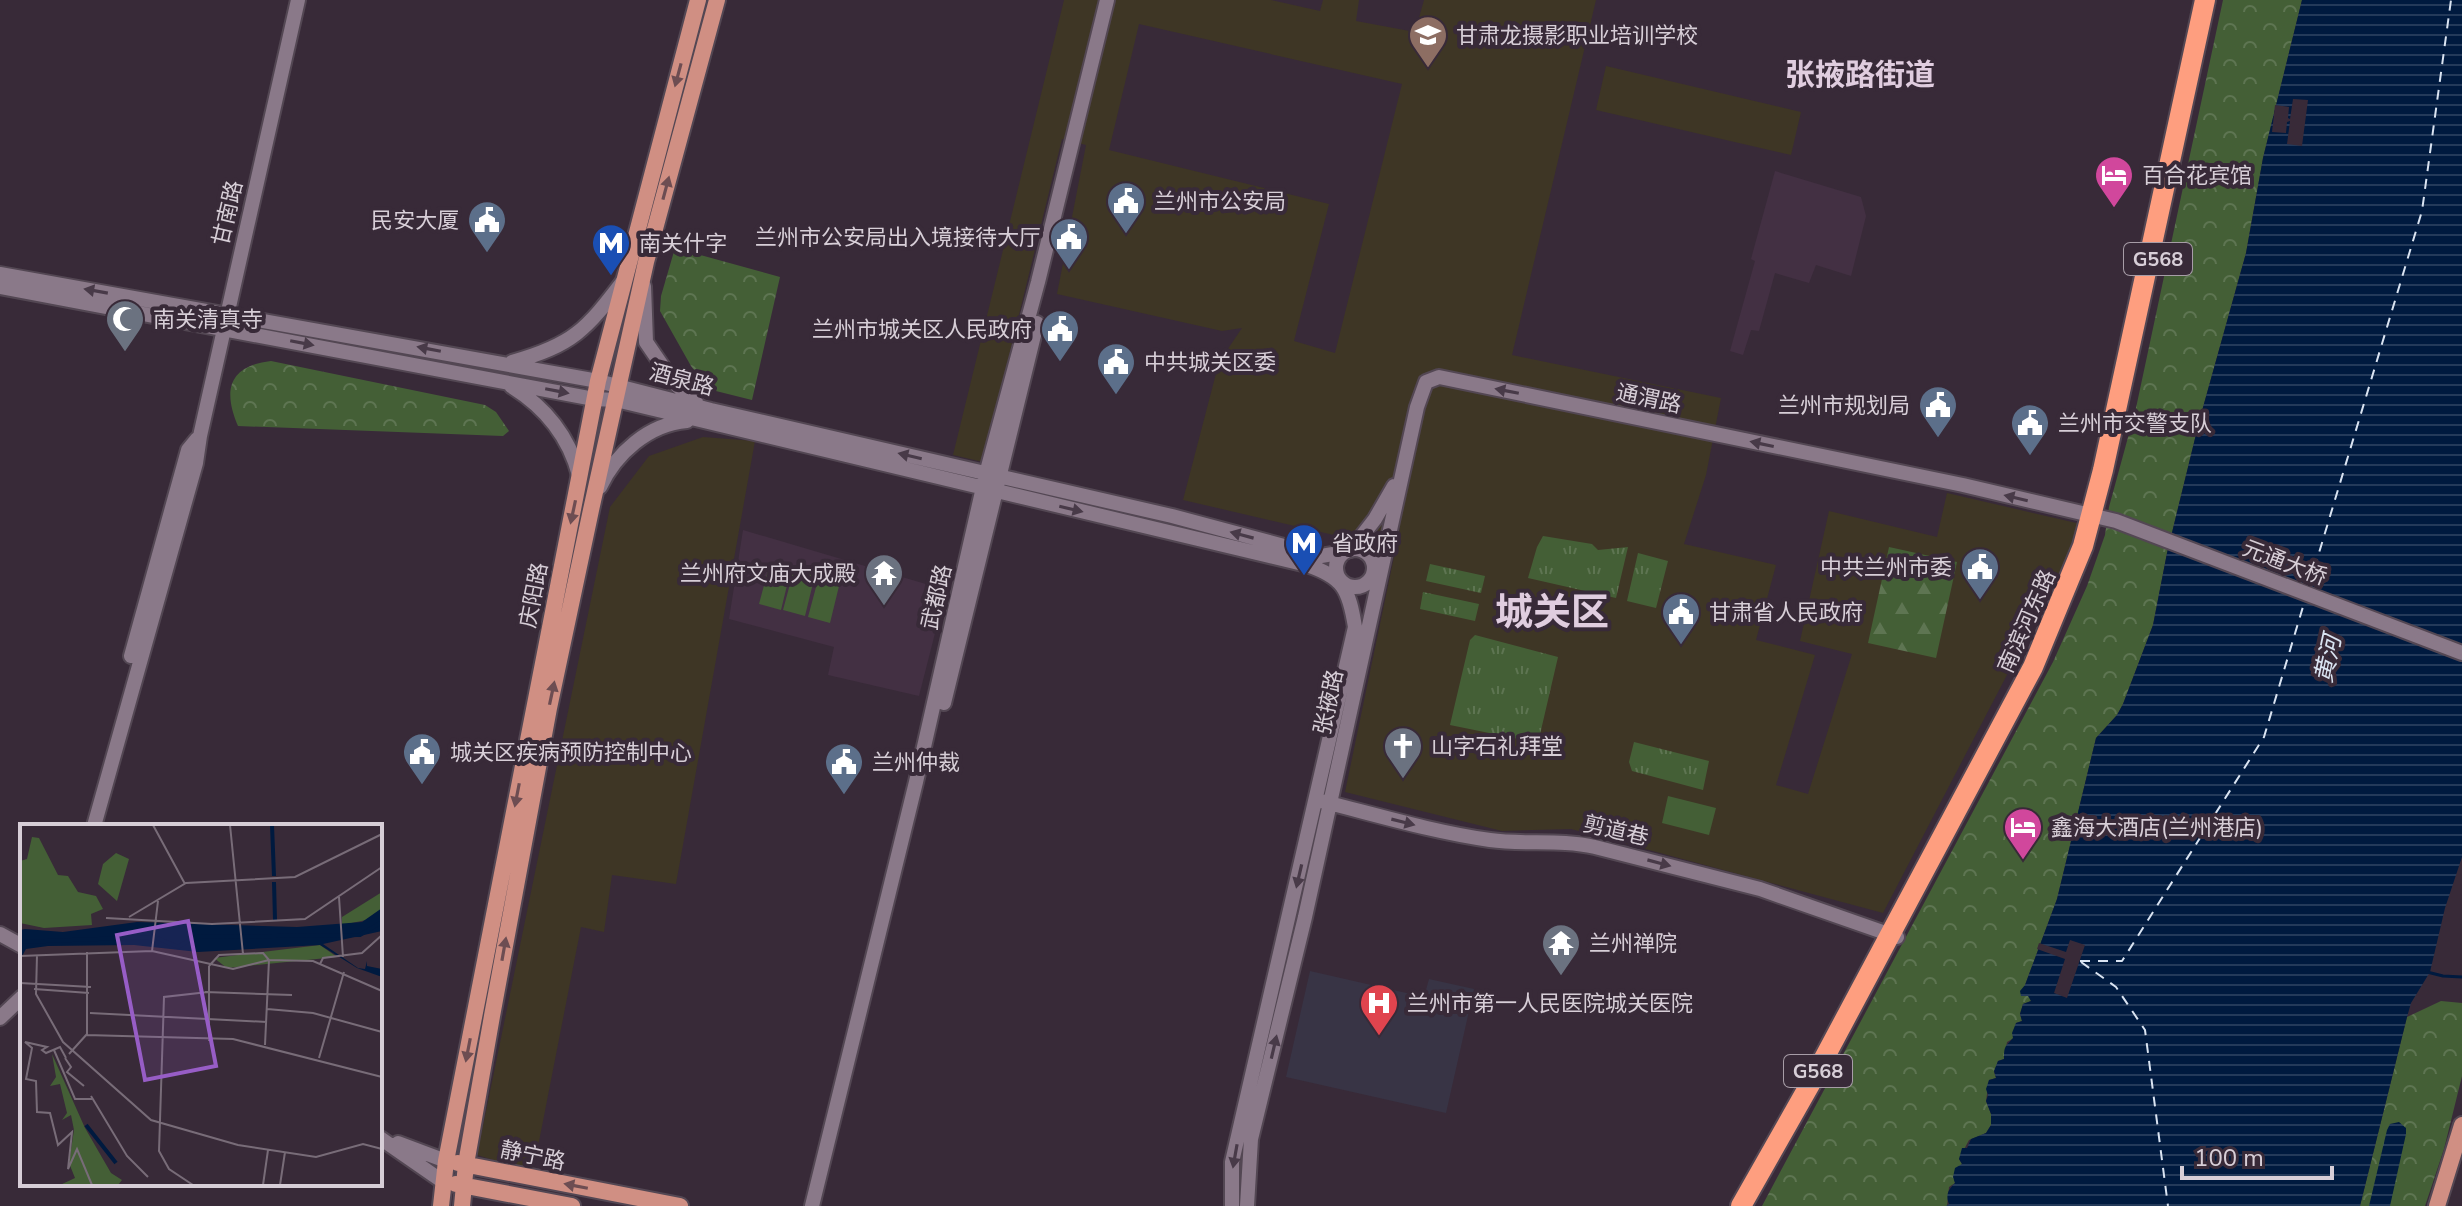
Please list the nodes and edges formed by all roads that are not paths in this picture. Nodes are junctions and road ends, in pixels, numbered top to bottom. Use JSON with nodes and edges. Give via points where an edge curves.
{"nodes":[{"id":1,"x":298,"y":0,"type":"edge"},
{"id":2,"x":698,"y":0,"type":"edge"},
{"id":3,"x":717,"y":0,"type":"edge"},
{"id":4,"x":1107,"y":0,"type":"edge"},
{"id":5,"x":1115,"y":0,"type":"edge"},
{"id":6,"x":2205,"y":0,"type":"edge"},
{"id":7,"x":2214,"y":0,"type":"edge"},
{"id":8,"x":0,"y":274,"type":"edge"},
{"id":9,"x":643,"y":274,"type":"junction"},
{"id":10,"x":624,"y":280,"type":"junction"},
{"id":11,"x":0,"y":287,"type":"edge"},
{"id":12,"x":226,"y":322,"type":"junction"},
{"id":13,"x":505,"y":363,"type":"junction"},
{"id":14,"x":500,"y":380,"type":"junction"},
{"id":15,"x":598,"y":381,"type":"junction"},
{"id":16,"x":617,"y":393,"type":"junction"},
{"id":17,"x":594,"y":399,"type":"junction"},
{"id":18,"x":710,"y":416,"type":"junction"},
{"id":19,"x":200,"y":436,"type":"junction"},
{"id":20,"x":1402,"y":472,"type":"junction"},
{"id":21,"x":580,"y":478,"type":"junction"},
{"id":22,"x":990,"y":483,"type":"junction"},
{"id":23,"x":591,"y":510,"type":"junction"},
{"id":24,"x":2103,"y":518,"type":"junction"},
{"id":25,"x":1389,"y":539,"type":"junction"},
{"id":26,"x":1348,"y":551,"type":"junction"},
{"id":27,"x":1375,"y":571,"type":"junction"},
{"id":28,"x":1341,"y":582,"type":"junction"},
{"id":29,"x":1373,"y":610,"type":"junction"},
{"id":30,"x":2462,"y":653,"type":"edge"},
{"id":31,"x":1322,"y":802,"type":"junction"},
{"id":32,"x":85,"y":824,"type":"edge"},
{"id":33,"x":95,"y":824,"type":"edge"},
{"id":34,"x":0,"y":934,"type":"edge"},
{"id":35,"x":1894,"y":936,"type":"junction"},
{"id":36,"x":20,"y":945,"type":"edge"},
{"id":37,"x":20,"y":999,"type":"edge"},
{"id":38,"x":0,"y":1018,"type":"edge"},
{"id":39,"x":2462,"y":1125,"type":"edge"},
{"id":40,"x":382,"y":1138,"type":"edge"},
{"id":41,"x":382,"y":1138,"type":"edge"},
{"id":42,"x":2462,"y":1158,"type":"edge"},
{"id":43,"x":446,"y":1161,"type":"junction"},
{"id":44,"x":466,"y":1164,"type":"junction"},
{"id":45,"x":442,"y":1181,"type":"junction"},
{"id":46,"x":464,"y":1186,"type":"junction"},
{"id":47,"x":441,"y":1206,"type":"edge"},
{"id":48,"x":462,"y":1206,"type":"edge"},
{"id":49,"x":572,"y":1206,"type":"edge"},
{"id":50,"x":680,"y":1206,"type":"edge"},
{"id":51,"x":812,"y":1206,"type":"edge"},
{"id":52,"x":821,"y":1206,"type":"edge"},
{"id":53,"x":1232,"y":1206,"type":"edge"},
{"id":54,"x":1247,"y":1206,"type":"edge"},
{"id":55,"x":1741,"y":1206,"type":"edge"},
{"id":56,"x":1754,"y":1206,"type":"edge"},
{"id":57,"x":2437,"y":1206,"type":"edge"},
{"id":58,"x":2447,"y":1206,"type":"edge"}],
"edges":[{"from":1,"to":12,"type":"main road","name":"甘南路"},
{"from":2,"to":10,"type":"main road","name":"庆阳路","one_way":true},
{"from":9,"to":3,"type":"main road","name":"庆阳路","one_way":true},
{"from":4,"to":22,"type":"main road","name":"武都路"},
{"from":5,"to":22,"type":"main road","name":"武都路"},
{"from":6,"to":24,"type":"highway","name":"南滨河东路","number":"G568"},
{"from":7,"to":24,"type":"highway","name":"南滨河东路","number":"G568"},
{"from":12,"to":8,"type":"main road","name":"酒泉路","one_way":true},
{"from":9,"to":16,"type":"main road","name":"庆阳路"},
{"from":9,"to":18,"type":"main road","via":[[646,342],[674,383]]},
{"from":10,"to":13,"type":"main road","via":[[573,338]]},
{"from":10,"to":15,"type":"main road","name":"庆阳路"},
{"from":11,"to":12,"type":"main road","name":"酒泉路"},
{"from":13,"to":12,"type":"main road","name":"酒泉路","one_way":true},
{"from":12,"to":14,"type":"main road","name":"酒泉路","one_way":true},
{"from":12,"to":19,"type":"main road","name":"甘南路"},
{"from":13,"to":15,"type":"main road","name":"酒泉路"},
{"from":14,"to":17,"type":"main road","name":"酒泉路","one_way":true},
{"from":14,"to":21,"type":"main road","via":[[536,404],[559,429]]},
{"from":15,"to":16,"type":"main road","name":"酒泉路"},
{"from":15,"to":17,"type":"main road","name":"庆阳路"},
{"from":16,"to":17,"type":"main road","name":"酒泉路"},
{"from":16,"to":18,"type":"main road","name":"酒泉路"},
{"from":16,"to":23,"type":"main road","name":"庆阳路"},
{"from":17,"to":21,"type":"main road","name":"庆阳路"},
{"from":18,"to":22,"type":"main road","name":"酒泉路"},
{"from":18,"to":23,"type":"main road","via":[[670,423],[634,444],[607,473]]},
{"from":19,"to":32,"type":"main road","name":"甘南路","via":[[188,450]]},
{"from":19,"to":33,"type":"main road","name":"甘南路"},
{"from":24,"to":20,"type":"main road","name":"通渭路","one_way":true,"via":[[1439,377],[1426,382]]},
{"from":20,"to":25,"type":"main road","name":"通渭路"},
{"from":20,"to":26,"type":"main road","via":[[1381,510]]},
{"from":21,"to":43,"type":"main road","name":"庆阳路","one_way":true},
{"from":26,"to":22,"type":"main road","name":"酒泉路","one_way":true,"via":[[1321,556],[1172,516]]},
{"from":22,"to":28,"type":"main road","name":"酒泉路","one_way":true,"via":[[1307,565]]},
{"from":22,"to":51,"type":"main road","name":"武都路"},
{"from":22,"to":52,"type":"main road","name":"武都路"},
{"from":44,"to":23,"type":"main road","name":"庆阳路","one_way":true,"via":[[546,724]]},
{"from":24,"to":30,"type":"main road","name":"元通大桥"},
{"from":24,"to":35,"type":"highway","name":"南滨河东路","number":"G568","via":[[2033,667]]},
{"from":25,"to":27,"type":"main road"},
{"from":25,"to":29,"type":"main road","name":"通渭路"},
{"from":26,"to":27,"type":"main road","via":[[1370,556]]},
{"from":26,"to":28,"type":"main road","via":[[1336,566]]},
{"from":27,"to":28,"type":"main road","via":[[1364,586],[1352,588]]},
{"from":27,"to":29,"type":"main road"},
{"from":28,"to":31,"type":"main road","via":[[1355,627]]},
{"from":29,"to":31,"type":"main road","name":"张掖路"},
{"from":31,"to":35,"type":"main road","name":"剪道巷","one_way":true,"via":[[1460,836],[1583,844],[1760,889]]},
{"from":31,"to":53,"type":"main road","one_way":true,"via":[[1232,1162]]},
{"from":54,"to":31,"type":"main road","one_way":true,"via":[[1251,1139],[1305,917]]},
{"from":34,"to":36,"type":"main road"},
{"from":35,"to":55,"type":"highway","name":"南滨河东路","number":"G568"},
{"from":35,"to":56,"type":"highway","name":"南滨河东路","number":"G568"},
{"from":37,"to":38,"type":"main road"},
{"from":39,"to":57,"type":"main road"},
{"from":40,"to":43,"type":"main road","name":"静宁路"},
{"from":41,"to":45,"type":"main road","name":"静宁路"},
{"from":42,"to":58,"type":"main road"},
{"from":43,"to":44,"type":"main road","name":"静宁路"},
{"from":43,"to":45,"type":"main road","name":"庆阳路"},
{"from":44,"to":46,"type":"main road","name":"庆阳路"},
{"from":50,"to":44,"type":"main road","name":"静宁路","one_way":true},
{"from":45,"to":46,"type":"main road","name":"静宁路"},
{"from":45,"to":47,"type":"main road","name":"庆阳路"},
{"from":46,"to":48,"type":"main road","name":"庆阳路"},
{"from":46,"to":49,"type":"main road","name":"静宁路"}]}
